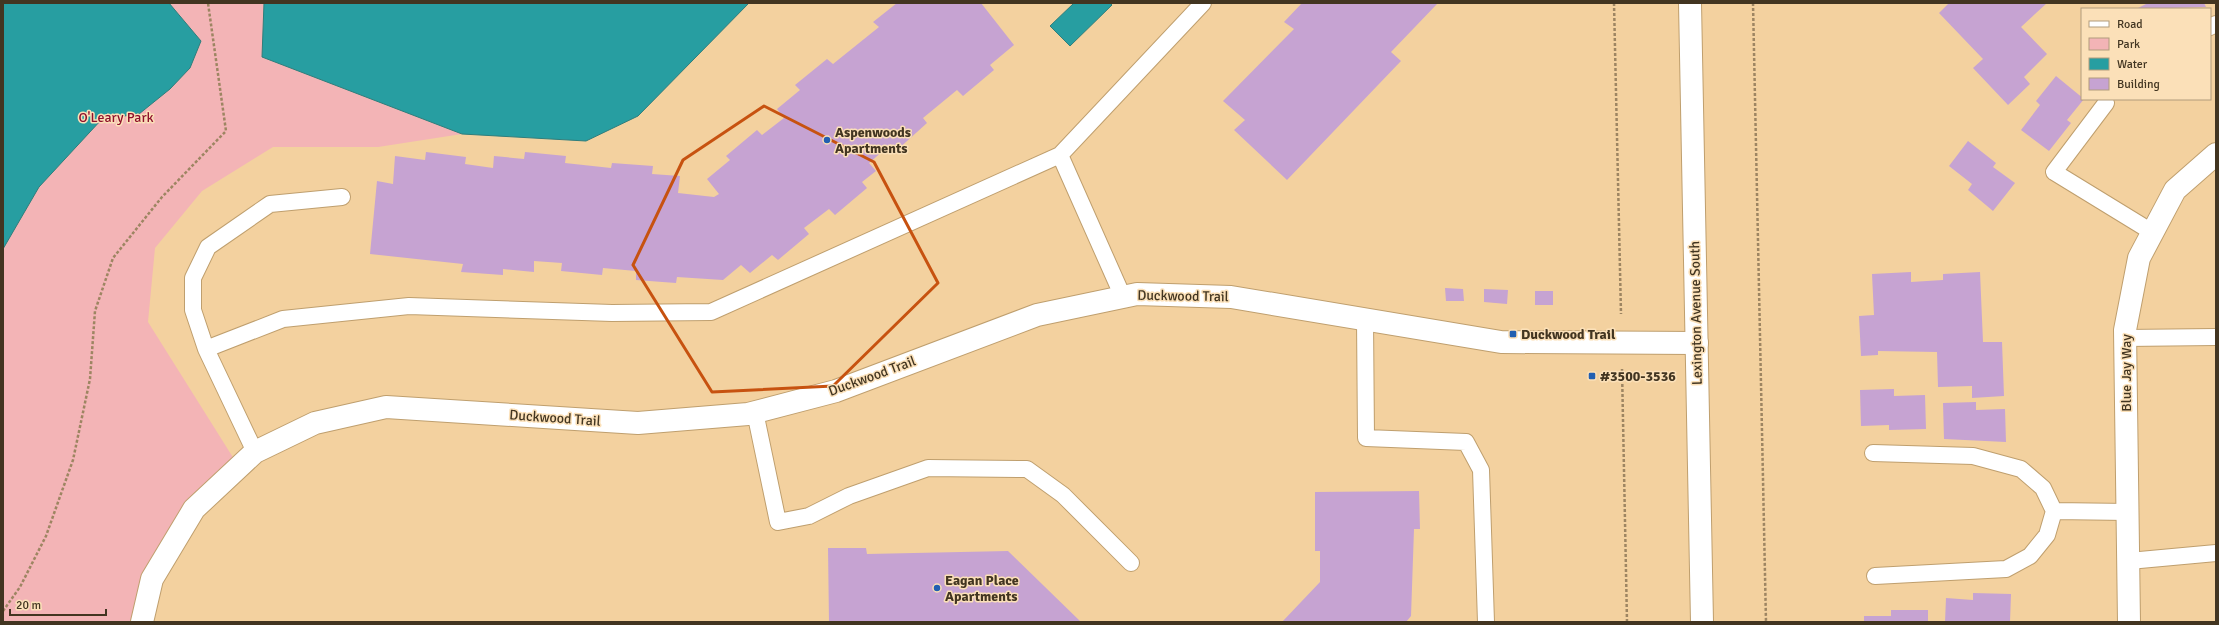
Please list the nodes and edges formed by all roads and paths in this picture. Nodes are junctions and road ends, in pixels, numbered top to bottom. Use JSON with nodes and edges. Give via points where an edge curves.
{"nodes":[{"id":1,"x":208,"y":3,"type":"edge"},
{"id":2,"x":1203,"y":3,"type":"edge"},
{"id":3,"x":1690,"y":3,"type":"edge"},
{"id":4,"x":1753,"y":3,"type":"edge"},
{"id":5,"x":2106,"y":103,"type":"dead end"},
{"id":6,"x":2216,"y":154,"type":"edge"},
{"id":7,"x":1060,"y":155,"type":"junction"},
{"id":8,"x":342,"y":197,"type":"dead end"},
{"id":9,"x":2152,"y":232,"type":"junction"},
{"id":10,"x":1123,"y":297,"type":"junction"},
{"id":11,"x":1365,"y":320,"type":"junction"},
{"id":12,"x":2216,"y":337,"type":"edge"},
{"id":13,"x":2125,"y":338,"type":"junction"},
{"id":14,"x":1697,"y":343,"type":"junction"},
{"id":15,"x":206,"y":350,"type":"junction"},
{"id":16,"x":755,"y":412,"type":"junction"},
{"id":17,"x":255,"y":452,"type":"junction"},
{"id":18,"x":1872,"y":453,"type":"dead end"},
{"id":19,"x":2054,"y":511,"type":"junction"},
{"id":20,"x":2128,"y":512,"type":"junction"},
{"id":21,"x":2216,"y":553,"type":"edge"},
{"id":22,"x":2128,"y":561,"type":"junction"},
{"id":23,"x":1131,"y":563,"type":"dead end"},
{"id":24,"x":1875,"y":576,"type":"dead end"},
{"id":25,"x":3,"y":611,"type":"edge"},
{"id":26,"x":142,"y":622,"type":"edge"},
{"id":27,"x":1486,"y":622,"type":"edge"},
{"id":28,"x":1702,"y":622,"type":"edge"},
{"id":29,"x":1766,"y":622,"type":"edge"},
{"id":30,"x":2129,"y":622,"type":"edge"}],
"edges":[{"from":1,"to":25,"type":"path","via":[[226,131],[162,198],[113,258],[95,312],[90,379],[73,460],[46,536],[20,587]]},
{"from":2,"to":7,"type":"lane"},
{"from":3,"to":14,"type":"street","name":"Lexington Avenue South"},
{"from":4,"to":29,"type":"path"},
{"from":5,"to":9,"type":"lane","via":[[2054,172]]},
{"from":6,"to":9,"type":"street","name":"Blue Jay Way","via":[[2175,190]]},
{"from":7,"to":10,"type":"lane"},
{"from":7,"to":15,"type":"lane","via":[[711,312],[612,313],[408,306],[283,319]]},
{"from":8,"to":15,"type":"lane","via":[[270,204],[208,247],[193,278],[193,310]]},
{"from":9,"to":13,"type":"street","name":"Blue Jay Way","via":[[2139,258]]},
{"from":10,"to":11,"type":"street","name":"Duckwood Trail","via":[[1137,294],[1231,297]]},
{"from":10,"to":16,"type":"street","name":"Duckwood Trail","via":[[1037,315],[836,391]]},
{"from":11,"to":14,"type":"street","name":"Duckwood Trail","via":[[1501,342]]},
{"from":11,"to":27,"type":"lane","via":[[1366,438],[1466,442],[1481,470]]},
{"from":12,"to":13,"type":"lane"},
{"from":13,"to":20,"type":"street","name":"Blue Jay Way"},
{"from":14,"to":28,"type":"street","name":"Lexington Avenue South"},
{"from":15,"to":17,"type":"lane"},
{"from":16,"to":17,"type":"street","name":"Duckwood Trail","via":[[638,423],[386,407],[315,423]]},
{"from":16,"to":23,"type":"lane","via":[[778,522],[809,516],[849,496],[928,468],[1027,469],[1063,495]]},
{"from":17,"to":26,"type":"street","name":"Duckwood Trail","via":[[194,509],[152,579]]},
{"from":18,"to":19,"type":"lane","via":[[1973,456],[2020,469],[2043,488]]},
{"from":19,"to":20,"type":"lane"},
{"from":19,"to":24,"type":"lane","via":[[2047,535],[2030,556],[2006,569]]},
{"from":20,"to":22,"type":"street","name":"Blue Jay Way"},
{"from":21,"to":22,"type":"lane"},
{"from":22,"to":30,"type":"street","name":"Blue Jay Way"}]}
